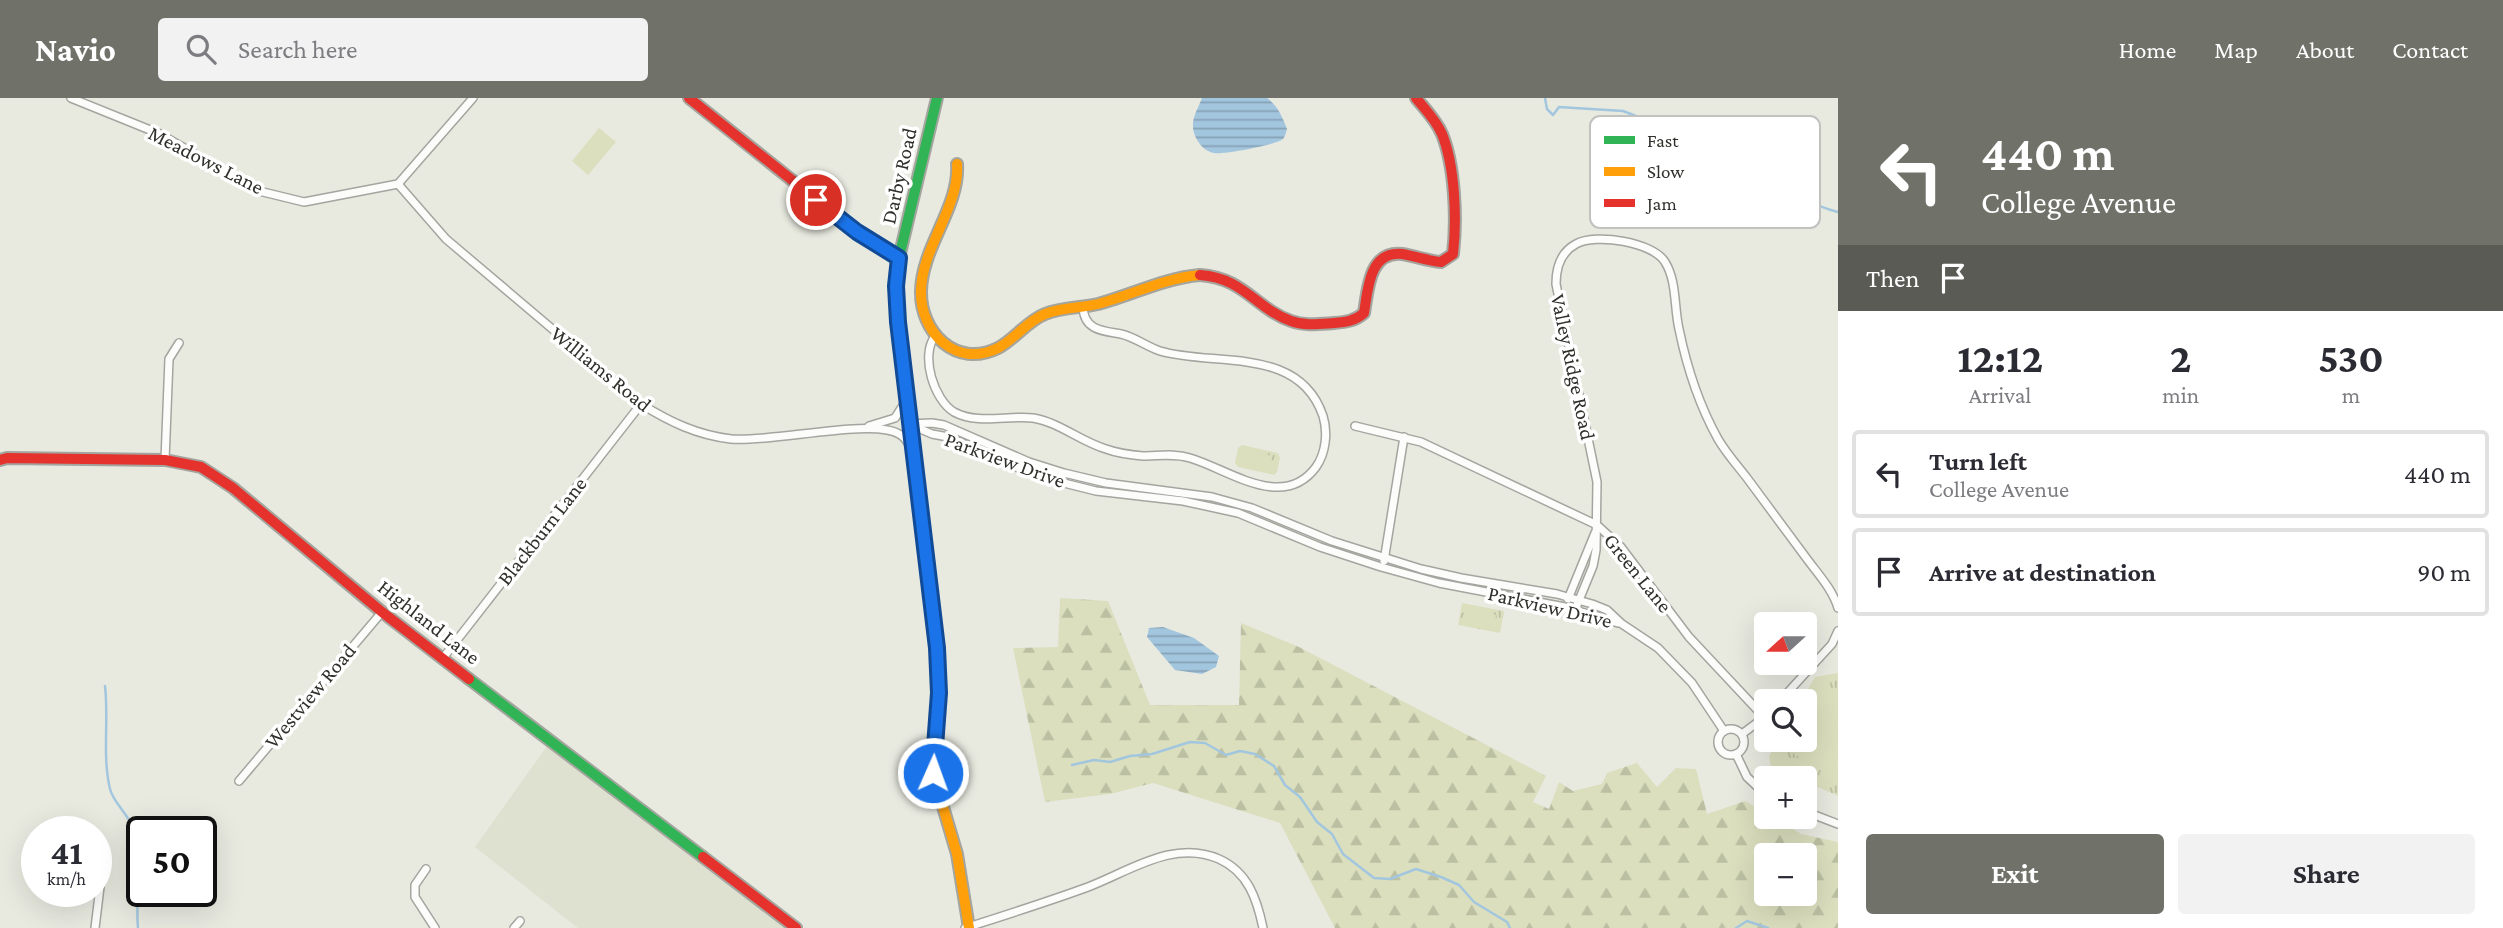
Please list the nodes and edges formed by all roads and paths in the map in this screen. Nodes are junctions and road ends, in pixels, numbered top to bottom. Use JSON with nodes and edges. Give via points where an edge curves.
{"nodes":[{"id":1,"x":71,"y":98,"type":"edge"},
{"id":2,"x":473,"y":98,"type":"edge"},
{"id":3,"x":689,"y":98,"type":"edge"},
{"id":4,"x":937,"y":98,"type":"edge"},
{"id":5,"x":1416,"y":98,"type":"edge"},
{"id":6,"x":957,"y":164,"type":"dead end"},
{"id":7,"x":398,"y":184,"type":"junction"},
{"id":8,"x":899,"y":258,"type":"junction"},
{"id":9,"x":1083,"y":307,"type":"junction"},
{"id":10,"x":935,"y":336,"type":"junction"},
{"id":11,"x":179,"y":343,"type":"dead end"},
{"id":12,"x":906,"y":399,"type":"junction"},
{"id":13,"x":641,"y":404,"type":"junction"},
{"id":14,"x":908,"y":424,"type":"junction"},
{"id":15,"x":1355,"y":426,"type":"dead end"},
{"id":16,"x":855,"y":430,"type":"junction"},
{"id":17,"x":1404,"y":438,"type":"junction"},
{"id":18,"x":911,"y":448,"type":"junction"},
{"id":19,"x":1014,"y":456,"type":"junction"},
{"id":20,"x":0,"y":460,"type":"edge"},
{"id":21,"x":164,"y":460,"type":"junction"},
{"id":22,"x":1010,"y":464,"type":"junction"},
{"id":23,"x":1095,"y":480,"type":"junction"},
{"id":24,"x":1093,"y":490,"type":"junction"},
{"id":25,"x":1597,"y":525,"type":"junction"},
{"id":26,"x":1318,"y":535,"type":"junction"},
{"id":27,"x":1315,"y":544,"type":"junction"},
{"id":28,"x":1384,"y":558,"type":"junction"},
{"id":29,"x":1382,"y":567,"type":"junction"},
{"id":30,"x":1569,"y":597,"type":"junction"},
{"id":31,"x":1578,"y":600,"type":"junction"},
{"id":32,"x":1565,"y":607,"type":"junction"},
{"id":33,"x":1838,"y":608,"type":"edge"},
{"id":34,"x":1575,"y":610,"type":"junction"},
{"id":35,"x":382,"y":612,"type":"junction"},
{"id":36,"x":1622,"y":624,"type":"junction"},
{"id":37,"x":1838,"y":631,"type":"edge"},
{"id":38,"x":443,"y":658,"type":"junction"},
{"id":39,"x":1791,"y":689,"type":"edge"},
{"id":40,"x":1754,"y":705,"type":"edge"},
{"id":41,"x":1754,"y":724,"type":"edge"},
{"id":42,"x":1724,"y":731,"type":"junction"},
{"id":43,"x":1741,"y":734,"type":"junction"},
{"id":44,"x":1736,"y":754,"type":"junction"},
{"id":45,"x":239,"y":781,"type":"dead end"},
{"id":46,"x":1754,"y":784,"type":"edge"},
{"id":47,"x":1817,"y":816,"type":"edge"},
{"id":48,"x":1838,"y":824,"type":"edge"},
{"id":49,"x":426,"y":869,"type":"dead end"},
{"id":50,"x":98,"y":907,"type":"edge"},
{"id":51,"x":520,"y":921,"type":"dead end"},
{"id":52,"x":95,"y":928,"type":"edge"},
{"id":53,"x":435,"y":928,"type":"edge"},
{"id":54,"x":514,"y":928,"type":"edge"},
{"id":55,"x":796,"y":928,"type":"edge"},
{"id":56,"x":967,"y":928,"type":"edge"},
{"id":57,"x":1263,"y":928,"type":"edge"}],
"edges":[{"from":1,"to":7,"type":"street","name":"Meadows Lane","via":[[160,134],[259,191],[304,202]]},
{"from":2,"to":7,"type":"street"},
{"from":3,"to":8,"type":"street","via":[[857,232]]},
{"from":4,"to":8,"type":"street","name":"Darby Road"},
{"from":5,"to":9,"type":"street","via":[[1446,145],[1453,254],[1441,262],[1396,253],[1382,257],[1359,318],[1301,324],[1275,313],[1230,281],[1206,275],[1186,276]]},
{"from":6,"to":10,"type":"street","via":[[955,190],[921,279],[923,314]]},
{"from":7,"to":13,"type":"street","name":"Williams Road","via":[[446,239]]},
{"from":8,"to":12,"type":"street","name":"Darby Road","via":[[896,298]]},
{"from":9,"to":10,"type":"street","via":[[1041,315],[1005,343],[985,352],[958,351]]},
{"from":9,"to":10,"type":"street","via":[[1085,319],[1103,332],[1124,334],[1160,351],[1252,361],[1296,380],[1323,417],[1326,432],[1321,460],[1300,480],[1272,487],[1184,456],[1140,456],[1105,449],[1032,418],[963,415],[943,402],[936,387],[929,350]]},
{"from":11,"to":21,"type":"street","via":[[169,359]]},
{"from":12,"to":14,"type":"street","name":"Darby Road"},
{"from":12,"to":16,"type":"street","name":"Williams Road","via":[[895,418]]},
{"from":13,"to":16,"type":"street","name":"Williams Road","via":[[696,433],[735,440]]},
{"from":13,"to":38,"type":"street","name":"Blackburn Lane"},
{"from":14,"to":18,"type":"street","name":"Darby Road"},
{"from":14,"to":19,"type":"street","name":"Parkview Drive","via":[[944,425]]},
{"from":14,"to":22,"type":"street","name":"Parkview Drive"},
{"from":15,"to":17,"type":"street","name":"Green Lane"},
{"from":16,"to":18,"type":"street","name":"Williams Road","via":[[898,433]]},
{"from":17,"to":25,"type":"street","name":"Green Lane"},
{"from":17,"to":28,"type":"street"},
{"from":18,"to":56,"type":"street","name":"Darby Road","via":[[937,648],[933,773],[957,854]]},
{"from":19,"to":22,"type":"street"},
{"from":19,"to":23,"type":"street","name":"Parkview Drive"},
{"from":20,"to":21,"type":"street","name":"Highland Lane"},
{"from":21,"to":35,"type":"street","name":"Highland Lane","via":[[201,467],[233,488]]},
{"from":22,"to":24,"type":"street","name":"Parkview Drive"},
{"from":23,"to":24,"type":"street"},
{"from":23,"to":26,"type":"street","name":"Parkview Drive","via":[[1212,497]]},
{"from":24,"to":27,"type":"street","name":"Parkview Drive","via":[[1237,513]]},
{"from":25,"to":30,"type":"street","name":"Valley Ridge Road"},
{"from":25,"to":31,"type":"street","name":"Valley Ridge Road","via":[[1592,566]]},
{"from":25,"to":33,"type":"street","name":"Valley Ridge Road","via":[[1597,482],[1556,284],[1558,265],[1566,252],[1584,240],[1602,238],[1644,246],[1666,264],[1688,369],[1719,441],[1824,582]]},
{"from":25,"to":40,"type":"street","name":"Green Lane","via":[[1621,547],[1689,637]]},
{"from":26,"to":27,"type":"street"},
{"from":26,"to":28,"type":"street","name":"Parkview Drive"},
{"from":27,"to":29,"type":"street","name":"Parkview Drive"},
{"from":28,"to":29,"type":"street"},
{"from":28,"to":30,"type":"street","name":"Parkview Drive","via":[[1461,578]]},
{"from":29,"to":32,"type":"street","name":"Parkview Drive"},
{"from":30,"to":31,"type":"street","name":"Parkview Drive"},
{"from":30,"to":32,"type":"street","name":"Valley Ridge Road"},
{"from":31,"to":34,"type":"street","name":"Valley Ridge Road"},
{"from":31,"to":36,"type":"street","name":"Parkview Drive","via":[[1607,610]]},
{"from":32,"to":34,"type":"street","name":"Parkview Drive"},
{"from":34,"to":36,"type":"street","name":"Parkview Drive"},
{"from":35,"to":38,"type":"street","name":"Highland Lane"},
{"from":35,"to":45,"type":"street","name":"Westview Road"},
{"from":36,"to":42,"type":"street","name":"Parkview Drive","via":[[1678,667]]},
{"from":37,"to":39,"type":"street","via":[[1832,644]]},
{"from":38,"to":55,"type":"street","name":"Highland Lane"},
{"from":41,"to":43,"type":"street"},
{"from":42,"to":43,"type":"street"},
{"from":42,"to":44,"type":"street","name":"Parkview Drive","via":[[1718,741],[1720,748]]},
{"from":43,"to":44,"type":"street","via":[[1744,744]]},
{"from":44,"to":46,"type":"street","name":"Parkview Drive"},
{"from":47,"to":48,"type":"street"},
{"from":49,"to":53,"type":"street","via":[[415,885],[415,897]]},
{"from":50,"to":52,"type":"street"},
{"from":51,"to":54,"type":"street"},
{"from":56,"to":57,"type":"street","via":[[1181,851],[1207,853],[1233,865],[1250,887]]}]}
